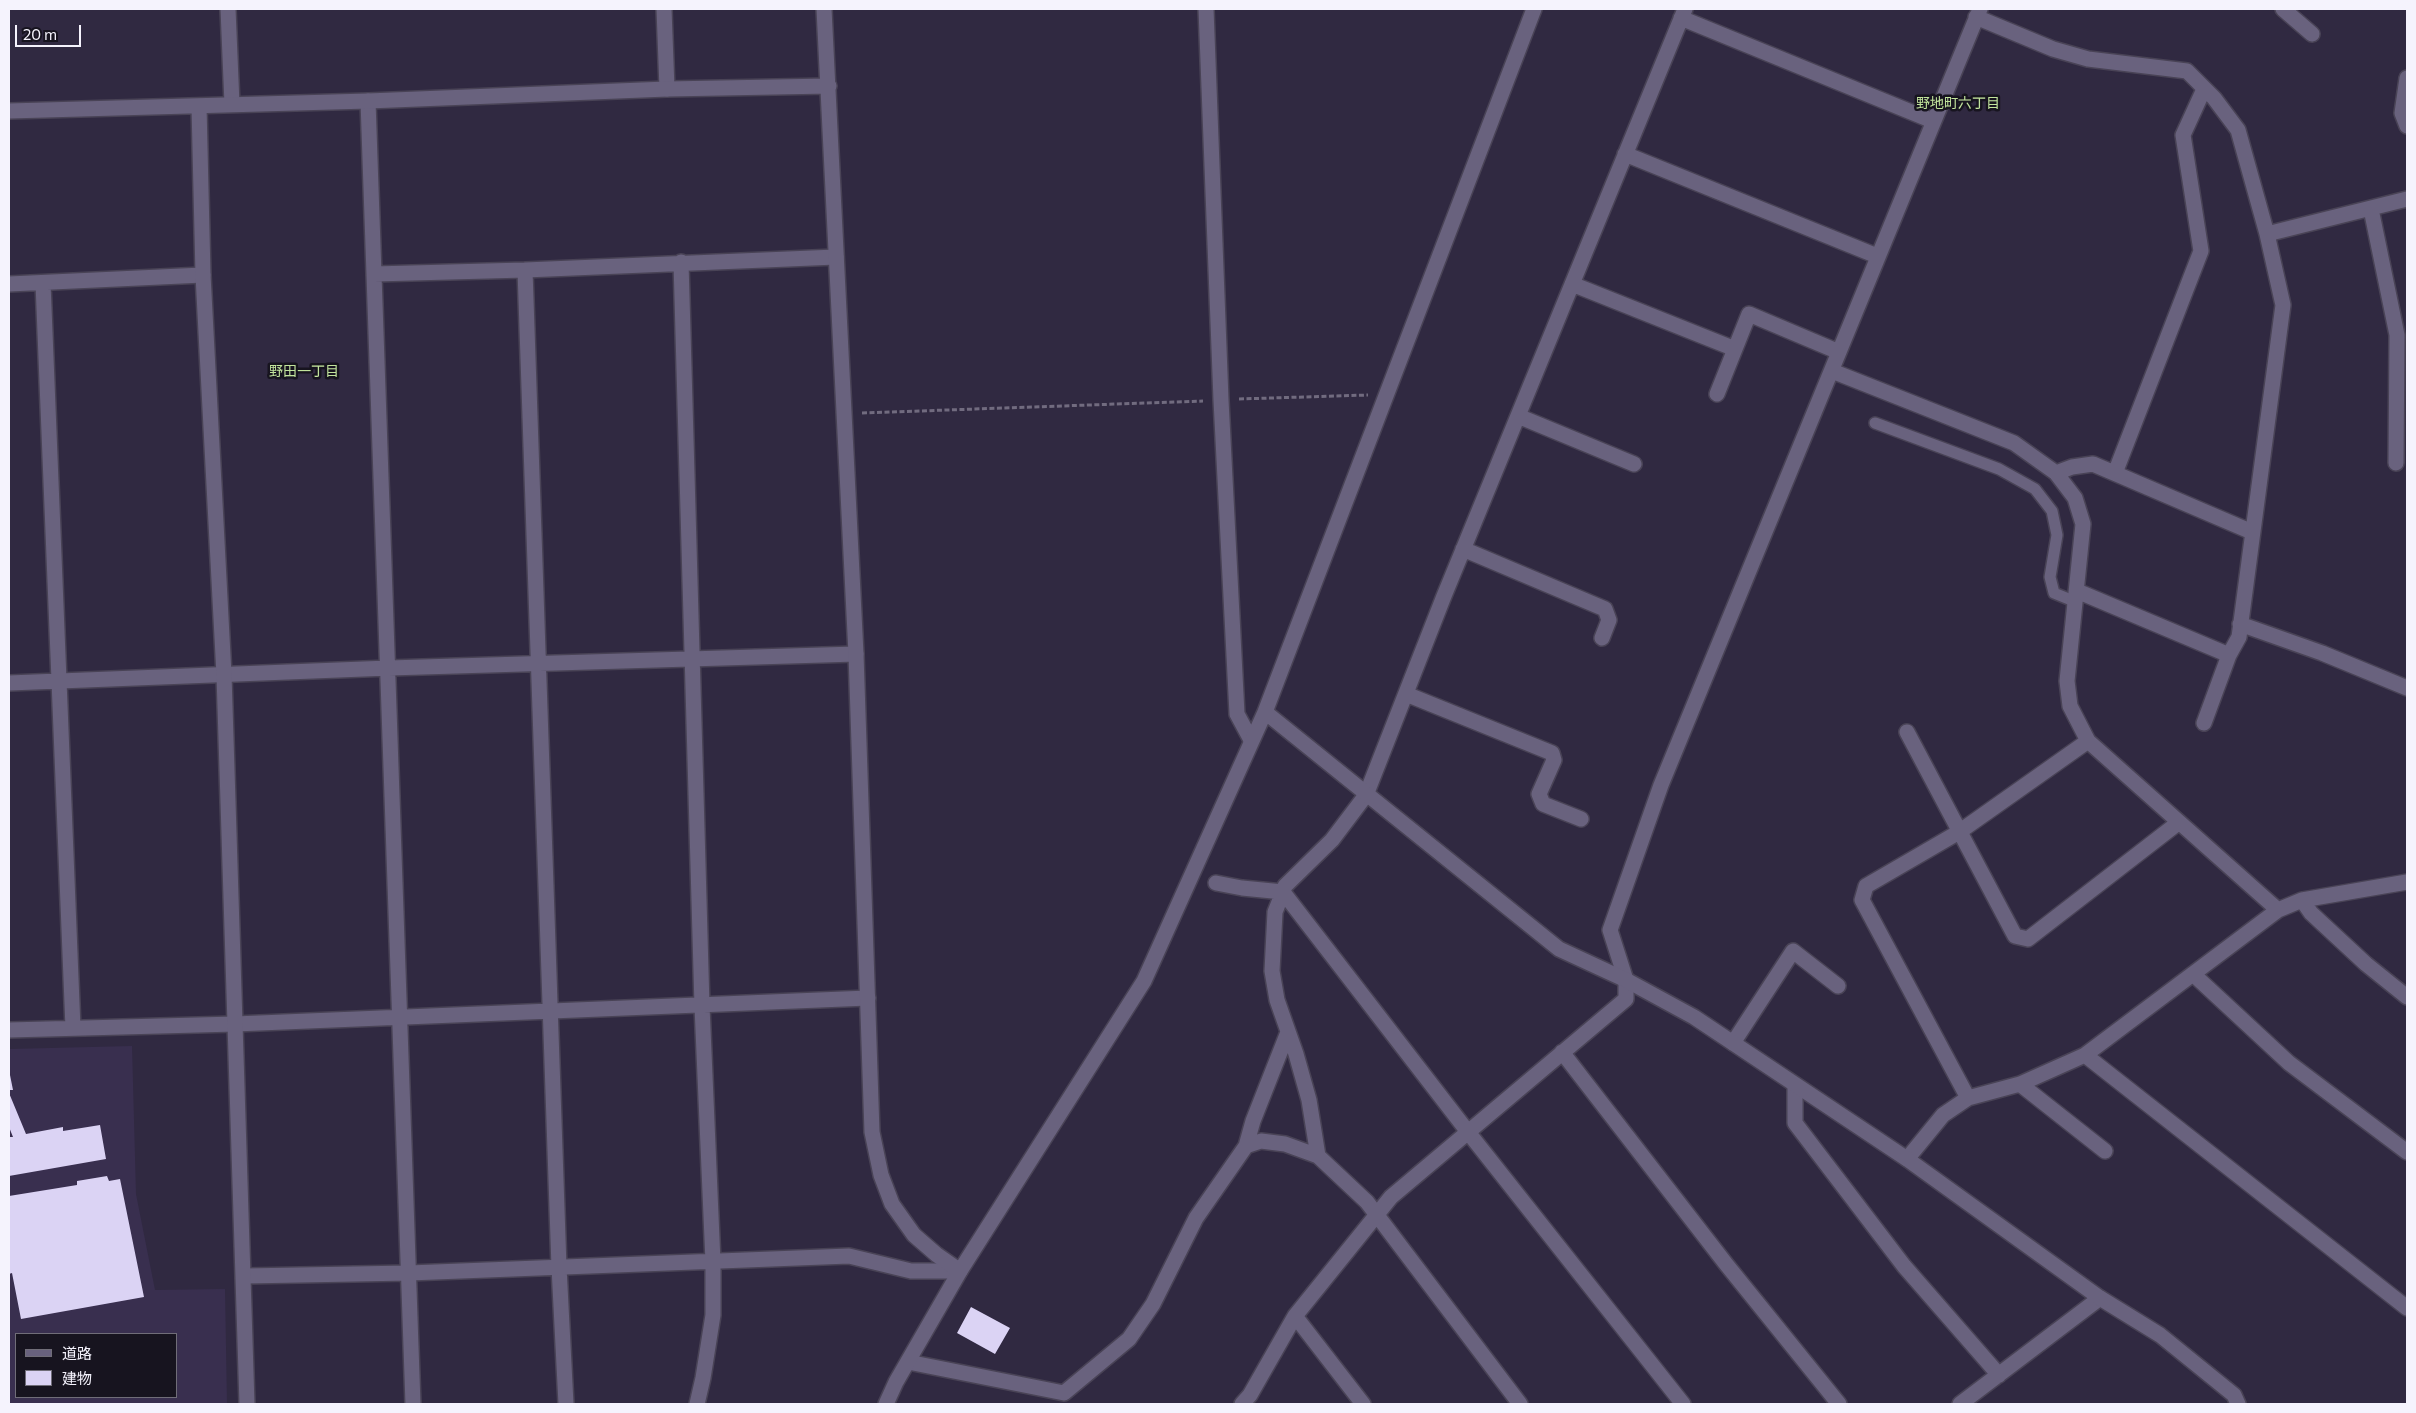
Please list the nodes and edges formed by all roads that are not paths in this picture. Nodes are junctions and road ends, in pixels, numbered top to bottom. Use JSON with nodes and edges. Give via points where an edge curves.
{"nodes":[{"id":1,"x":228,"y":9,"type":"edge"},
{"id":2,"x":664,"y":9,"type":"edge"},
{"id":3,"x":824,"y":9,"type":"edge"},
{"id":4,"x":1206,"y":9,"type":"edge"},
{"id":5,"x":1534,"y":9,"type":"edge"},
{"id":6,"x":2283,"y":9,"type":"edge"},
{"id":7,"x":1683,"y":13,"type":"edge"},
{"id":8,"x":1978,"y":13,"type":"edge"},
{"id":9,"x":2312,"y":34,"type":"dead end"},
{"id":10,"x":2407,"y":78,"type":"edge"},
{"id":11,"x":829,"y":86,"type":"junction"},
{"id":12,"x":667,"y":89,"type":"junction"},
{"id":13,"x":2204,"y":89,"type":"junction"},
{"id":14,"x":368,"y":101,"type":"junction"},
{"id":15,"x":232,"y":104,"type":"junction"},
{"id":16,"x":199,"y":106,"type":"junction"},
{"id":17,"x":9,"y":111,"type":"edge"},
{"id":18,"x":1933,"y":121,"type":"junction"},
{"id":19,"x":2407,"y":126,"type":"edge"},
{"id":20,"x":1625,"y":154,"type":"junction"},
{"id":21,"x":2407,"y":199,"type":"edge"},
{"id":22,"x":2371,"y":209,"type":"junction"},
{"id":23,"x":2267,"y":234,"type":"junction"},
{"id":24,"x":1877,"y":256,"type":"junction"},
{"id":25,"x":836,"y":257,"type":"junction"},
{"id":26,"x":681,"y":262,"type":"junction"},
{"id":27,"x":525,"y":270,"type":"junction"},
{"id":28,"x":374,"y":274,"type":"junction"},
{"id":29,"x":203,"y":275,"type":"junction"},
{"id":30,"x":43,"y":283,"type":"junction"},
{"id":31,"x":9,"y":284,"type":"edge"},
{"id":32,"x":1572,"y":284,"type":"junction"},
{"id":33,"x":1735,"y":349,"type":"junction"},
{"id":34,"x":1839,"y":352,"type":"junction"},
{"id":35,"x":1832,"y":371,"type":"junction"},
{"id":36,"x":1717,"y":394,"type":"dead end"},
{"id":37,"x":1518,"y":416,"type":"junction"},
{"id":38,"x":1875,"y":423,"type":"dead end"},
{"id":39,"x":2396,"y":463,"type":"dead end"},
{"id":40,"x":1634,"y":464,"type":"dead end"},
{"id":41,"x":2056,"y":473,"type":"junction"},
{"id":42,"x":2115,"y":473,"type":"junction"},
{"id":43,"x":2252,"y":532,"type":"junction"},
{"id":44,"x":1463,"y":549,"type":"junction"},
{"id":45,"x":2077,"y":597,"type":"junction"},
{"id":46,"x":2240,"y":624,"type":"junction"},
{"id":47,"x":1602,"y":638,"type":"dead end"},
{"id":48,"x":856,"y":654,"type":"junction"},
{"id":49,"x":2229,"y":655,"type":"junction"},
{"id":50,"x":692,"y":658,"type":"junction"},
{"id":51,"x":540,"y":663,"type":"junction"},
{"id":52,"x":389,"y":668,"type":"junction"},
{"id":53,"x":224,"y":675,"type":"junction"},
{"id":54,"x":58,"y":682,"type":"junction"},
{"id":55,"x":9,"y":683,"type":"edge"},
{"id":56,"x":2407,"y":688,"type":"edge"},
{"id":57,"x":1406,"y":694,"type":"junction"},
{"id":58,"x":1265,"y":712,"type":"junction"},
{"id":59,"x":2204,"y":723,"type":"dead end"},
{"id":60,"x":1907,"y":732,"type":"dead end"},
{"id":61,"x":1252,"y":740,"type":"junction"},
{"id":62,"x":2088,"y":741,"type":"junction"},
{"id":63,"x":1366,"y":796,"type":"junction"},
{"id":64,"x":1581,"y":818,"type":"dead end"},
{"id":65,"x":2178,"y":823,"type":"junction"},
{"id":66,"x":1959,"y":832,"type":"junction"},
{"id":67,"x":2407,"y":882,"type":"edge"},
{"id":68,"x":1216,"y":883,"type":"dead end"},
{"id":69,"x":1283,"y":892,"type":"junction"},
{"id":70,"x":2302,"y":900,"type":"junction"},
{"id":71,"x":2278,"y":910,"type":"junction"},
{"id":72,"x":2193,"y":974,"type":"junction"},
{"id":73,"x":1626,"y":980,"type":"junction"},
{"id":74,"x":1838,"y":986,"type":"dead end"},
{"id":75,"x":2407,"y":997,"type":"edge"},
{"id":76,"x":868,"y":998,"type":"junction"},
{"id":77,"x":702,"y":1006,"type":"junction"},
{"id":78,"x":551,"y":1010,"type":"junction"},
{"id":79,"x":400,"y":1016,"type":"junction"},
{"id":80,"x":235,"y":1024,"type":"junction"},
{"id":81,"x":73,"y":1028,"type":"junction"},
{"id":82,"x":9,"y":1030,"type":"edge"},
{"id":83,"x":1288,"y":1032,"type":"junction"},
{"id":84,"x":1733,"y":1043,"type":"junction"},
{"id":85,"x":1562,"y":1052,"type":"junction"},
{"id":86,"x":2085,"y":1055,"type":"junction"},
{"id":87,"x":2020,"y":1084,"type":"junction"},
{"id":88,"x":1795,"y":1086,"type":"junction"},
{"id":89,"x":1968,"y":1098,"type":"junction"},
{"id":90,"x":1468,"y":1132,"type":"junction"},
{"id":91,"x":1246,"y":1146,"type":"junction"},
{"id":92,"x":2105,"y":1151,"type":"dead end"},
{"id":93,"x":2407,"y":1152,"type":"edge"},
{"id":94,"x":1318,"y":1156,"type":"junction"},
{"id":95,"x":1906,"y":1159,"type":"junction"},
{"id":96,"x":1376,"y":1215,"type":"junction"},
{"id":97,"x":713,"y":1262,"type":"junction"},
{"id":98,"x":559,"y":1267,"type":"junction"},
{"id":99,"x":960,"y":1270,"type":"junction"},
{"id":100,"x":409,"y":1273,"type":"junction"},
{"id":101,"x":245,"y":1276,"type":"junction"},
{"id":102,"x":2100,"y":1298,"type":"junction"},
{"id":103,"x":2407,"y":1308,"type":"edge"},
{"id":104,"x":1295,"y":1316,"type":"junction"},
{"id":105,"x":908,"y":1362,"type":"junction"},
{"id":106,"x":1999,"y":1375,"type":"junction"},
{"id":107,"x":1068,"y":1399,"type":"edge"},
{"id":108,"x":247,"y":1404,"type":"edge"},
{"id":109,"x":413,"y":1404,"type":"edge"},
{"id":110,"x":566,"y":1404,"type":"edge"},
{"id":111,"x":697,"y":1404,"type":"edge"},
{"id":112,"x":886,"y":1404,"type":"edge"},
{"id":113,"x":1242,"y":1404,"type":"edge"},
{"id":114,"x":1363,"y":1404,"type":"edge"},
{"id":115,"x":1520,"y":1404,"type":"edge"},
{"id":116,"x":1683,"y":1404,"type":"edge"},
{"id":117,"x":1839,"y":1404,"type":"edge"},
{"id":118,"x":1960,"y":1404,"type":"edge"},
{"id":119,"x":2238,"y":1404,"type":"edge"}],
"edges":[{"from":1,"to":15,"type":"street"},
{"from":2,"to":12,"type":"street"},
{"from":3,"to":11,"type":"street"},
{"from":4,"to":61,"type":"street","via":[[1237,714]]},
{"from":5,"to":58,"type":"street"},
{"from":6,"to":9,"type":"street"},
{"from":7,"to":18,"type":"street"},
{"from":7,"to":20,"type":"street"},
{"from":8,"to":13,"type":"street","via":[[2053,49],[2088,59],[2187,71]]},
{"from":8,"to":18,"type":"street"},
{"from":10,"to":19,"type":"street","via":[[2402,114]]},
{"from":11,"to":12,"type":"street"},
{"from":11,"to":25,"type":"street"},
{"from":12,"to":14,"type":"street"},
{"from":13,"to":23,"type":"street","via":[[2238,130]]},
{"from":13,"to":42,"type":"street","via":[[2183,135],[2201,251]]},
{"from":14,"to":15,"type":"street"},
{"from":14,"to":28,"type":"street"},
{"from":15,"to":16,"type":"street"},
{"from":16,"to":17,"type":"street"},
{"from":16,"to":29,"type":"street"},
{"from":18,"to":24,"type":"street"},
{"from":20,"to":24,"type":"street"},
{"from":20,"to":32,"type":"street"},
{"from":21,"to":22,"type":"street"},
{"from":22,"to":23,"type":"street"},
{"from":22,"to":39,"type":"street","via":[[2397,335]]},
{"from":23,"to":43,"type":"street","via":[[2283,305]]},
{"from":24,"to":34,"type":"street"},
{"from":25,"to":26,"type":"street"},
{"from":25,"to":48,"type":"street"},
{"from":26,"to":27,"type":"street"},
{"from":26,"to":50,"type":"street"},
{"from":27,"to":28,"type":"street"},
{"from":27,"to":51,"type":"street"},
{"from":28,"to":52,"type":"street"},
{"from":29,"to":30,"type":"street"},
{"from":29,"to":53,"type":"street"},
{"from":30,"to":31,"type":"street"},
{"from":30,"to":54,"type":"street"},
{"from":32,"to":33,"type":"street"},
{"from":32,"to":37,"type":"street"},
{"from":33,"to":34,"type":"street","via":[[1749,314]]},
{"from":33,"to":36,"type":"street"},
{"from":34,"to":35,"type":"street"},
{"from":35,"to":41,"type":"street","via":[[2014,443]]},
{"from":35,"to":73,"type":"street","via":[[1661,785],[1610,930]]},
{"from":37,"to":40,"type":"street"},
{"from":37,"to":44,"type":"street"},
{"from":38,"to":45,"type":"lane","via":[[1998,469],[2035,489],[2052,510],[2057,534],[2050,577],[2054,592]]},
{"from":41,"to":42,"type":"street","via":[[2093,464]]},
{"from":41,"to":45,"type":"street","via":[[2075,498],[2083,524]]},
{"from":42,"to":43,"type":"street"},
{"from":43,"to":46,"type":"street"},
{"from":44,"to":47,"type":"street","via":[[1605,608],[1609,620]]},
{"from":44,"to":57,"type":"street"},
{"from":45,"to":49,"type":"street"},
{"from":45,"to":62,"type":"street","via":[[2067,681],[2070,706]]},
{"from":46,"to":49,"type":"street","via":[[2239,637]]},
{"from":46,"to":56,"type":"street"},
{"from":48,"to":50,"type":"street"},
{"from":48,"to":76,"type":"street"},
{"from":49,"to":59,"type":"street"},
{"from":50,"to":51,"type":"street"},
{"from":50,"to":77,"type":"street"},
{"from":51,"to":52,"type":"street"},
{"from":51,"to":78,"type":"street"},
{"from":52,"to":53,"type":"street"},
{"from":52,"to":79,"type":"street"},
{"from":53,"to":54,"type":"street"},
{"from":53,"to":80,"type":"street"},
{"from":54,"to":55,"type":"street"},
{"from":54,"to":81,"type":"street"},
{"from":57,"to":63,"type":"street"},
{"from":57,"to":64,"type":"street","via":[[1552,753],[1554,760],[1539,794],[1543,804]]},
{"from":58,"to":61,"type":"street"},
{"from":58,"to":63,"type":"street"},
{"from":60,"to":66,"type":"street"},
{"from":61,"to":99,"type":"street","via":[[1144,981]]},
{"from":62,"to":65,"type":"street"},
{"from":62,"to":66,"type":"street"},
{"from":63,"to":69,"type":"street","via":[[1332,840],[1285,886]]},
{"from":63,"to":73,"type":"street","via":[[1559,949]]},
{"from":65,"to":66,"type":"street","via":[[2028,939],[2015,936]]},
{"from":65,"to":71,"type":"street"},
{"from":66,"to":89,"type":"street","via":[[1866,886],[1862,900]]},
{"from":67,"to":70,"type":"street"},
{"from":68,"to":69,"type":"street"},
{"from":69,"to":83,"type":"street","via":[[1275,912],[1272,971],[1277,1000]]},
{"from":69,"to":90,"type":"street"},
{"from":70,"to":71,"type":"street"},
{"from":70,"to":75,"type":"street","via":[[2366,964]]},
{"from":71,"to":72,"type":"street"},
{"from":72,"to":86,"type":"street"},
{"from":72,"to":93,"type":"street","via":[[2289,1063]]},
{"from":73,"to":84,"type":"street","via":[[1694,1017]]},
{"from":73,"to":85,"type":"street","via":[[1626,1000]]},
{"from":74,"to":84,"type":"street","via":[[1793,951]]},
{"from":76,"to":77,"type":"street"},
{"from":76,"to":99,"type":"street","via":[[872,1132],[881,1175],[892,1204],[914,1235]]},
{"from":77,"to":78,"type":"street"},
{"from":77,"to":97,"type":"street"},
{"from":78,"to":79,"type":"street"},
{"from":78,"to":98,"type":"street"},
{"from":79,"to":80,"type":"street"},
{"from":79,"to":100,"type":"street"},
{"from":80,"to":81,"type":"street"},
{"from":80,"to":101,"type":"street"},
{"from":81,"to":82,"type":"street"},
{"from":83,"to":91,"type":"street"},
{"from":83,"to":94,"type":"street","via":[[1309,1100]]},
{"from":84,"to":88,"type":"street"},
{"from":85,"to":90,"type":"street"},
{"from":85,"to":117,"type":"street"},
{"from":86,"to":87,"type":"street"},
{"from":86,"to":103,"type":"street"},
{"from":87,"to":89,"type":"street"},
{"from":87,"to":92,"type":"street"},
{"from":88,"to":95,"type":"street"},
{"from":88,"to":106,"type":"street","via":[[1795,1123],[1904,1266]]},
{"from":89,"to":95,"type":"street","via":[[1943,1116]]},
{"from":90,"to":96,"type":"street","via":[[1391,1196]]},
{"from":90,"to":116,"type":"street"},
{"from":91,"to":94,"type":"street","via":[[1261,1140]]},
{"from":91,"to":107,"type":"street","via":[[1196,1218],[1153,1304],[1129,1339]]},
{"from":94,"to":96,"type":"street","via":[[1367,1202]]},
{"from":95,"to":102,"type":"street"},
{"from":96,"to":104,"type":"street"},
{"from":96,"to":115,"type":"street"},
{"from":97,"to":98,"type":"street"},
{"from":97,"to":99,"type":"street","via":[[849,1256],[911,1271]]},
{"from":97,"to":111,"type":"street","via":[[713,1315]]},
{"from":98,"to":100,"type":"street"},
{"from":98,"to":110,"type":"street"},
{"from":99,"to":105,"type":"street"},
{"from":100,"to":101,"type":"street"},
{"from":100,"to":109,"type":"street"},
{"from":101,"to":108,"type":"street"},
{"from":102,"to":106,"type":"street"},
{"from":102,"to":119,"type":"street","via":[[2160,1335],[2234,1395]]},
{"from":104,"to":113,"type":"street"},
{"from":104,"to":114,"type":"street"},
{"from":105,"to":107,"type":"street"},
{"from":105,"to":112,"type":"street"},
{"from":106,"to":118,"type":"street"}]}
